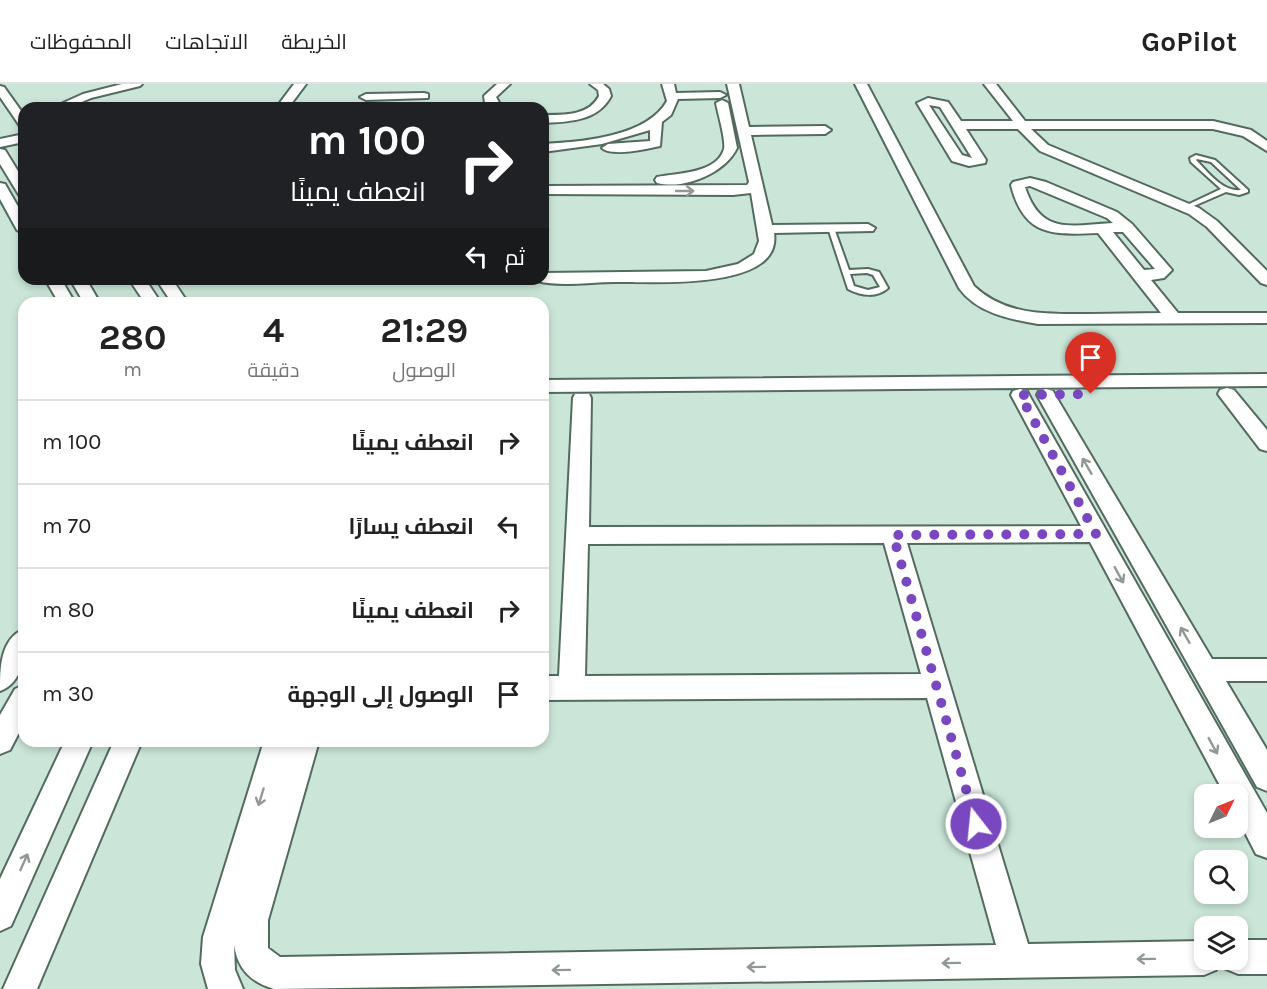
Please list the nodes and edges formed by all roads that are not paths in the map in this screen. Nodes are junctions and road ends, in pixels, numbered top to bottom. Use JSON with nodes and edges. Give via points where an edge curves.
{"nodes":[{"id":1,"x":130,"y":84,"type":"edge"},
{"id":2,"x":300,"y":84,"type":"edge"},
{"id":3,"x":375,"y":84,"type":"edge"},
{"id":4,"x":433,"y":84,"type":"edge"},
{"id":5,"x":504,"y":84,"type":"edge"},
{"id":6,"x":596,"y":84,"type":"edge"},
{"id":7,"x":733,"y":84,"type":"edge"},
{"id":8,"x":861,"y":84,"type":"edge"},
{"id":9,"x":990,"y":84,"type":"edge"},
{"id":10,"x":0,"y":89,"type":"edge"},
{"id":11,"x":719,"y":89,"type":"edge"},
{"id":12,"x":671,"y":90,"type":"edge"},
{"id":13,"x":366,"y":97,"type":"junction"},
{"id":14,"x":72,"y":102,"type":"edge"},
{"id":15,"x":286,"y":102,"type":"edge"},
{"id":16,"x":363,"y":102,"type":"edge"},
{"id":17,"x":423,"y":102,"type":"edge"},
{"id":18,"x":491,"y":102,"type":"edge"},
{"id":19,"x":723,"y":110,"type":"junction"},
{"id":20,"x":739,"y":110,"type":"junction"},
{"id":21,"x":588,"y":112,"type":"junction"},
{"id":22,"x":18,"y":114,"type":"edge"},
{"id":23,"x":549,"y":119,"type":"edge"},
{"id":24,"x":656,"y":121,"type":"junction"},
{"id":25,"x":959,"y":125,"type":"junction"},
{"id":26,"x":1022,"y":125,"type":"junction"},
{"id":27,"x":825,"y":130,"type":"dead end"},
{"id":28,"x":744,"y":131,"type":"junction"},
{"id":29,"x":633,"y":133,"type":"junction"},
{"id":30,"x":18,"y":139,"type":"edge"},
{"id":31,"x":0,"y":143,"type":"edge"},
{"id":32,"x":580,"y":145,"type":"junction"},
{"id":33,"x":748,"y":147,"type":"junction"},
{"id":34,"x":1267,"y":147,"type":"edge"},
{"id":35,"x":549,"y":148,"type":"edge"},
{"id":36,"x":731,"y":148,"type":"junction"},
{"id":37,"x":0,"y":153,"type":"edge"},
{"id":38,"x":549,"y":181,"type":"edge"},
{"id":39,"x":18,"y":182,"type":"edge"},
{"id":40,"x":589,"y":185,"type":"junction"},
{"id":41,"x":663,"y":185,"type":"junction"},
{"id":42,"x":755,"y":186,"type":"junction"},
{"id":43,"x":0,"y":187,"type":"edge"},
{"id":44,"x":549,"y":189,"type":"edge"},
{"id":45,"x":1225,"y":190,"type":"junction"},
{"id":46,"x":733,"y":191,"type":"junction"},
{"id":47,"x":760,"y":207,"type":"junction"},
{"id":48,"x":1187,"y":207,"type":"junction"},
{"id":49,"x":18,"y":211,"type":"edge"},
{"id":50,"x":1101,"y":227,"type":"junction"},
{"id":51,"x":1127,"y":227,"type":"junction"},
{"id":52,"x":831,"y":228,"type":"junction"},
{"id":53,"x":868,"y":228,"type":"dead end"},
{"id":54,"x":765,"y":229,"type":"junction"},
{"id":55,"x":845,"y":272,"type":"junction"},
{"id":56,"x":1139,"y":275,"type":"junction"},
{"id":57,"x":549,"y":278,"type":"edge"},
{"id":58,"x":1267,"y":280,"type":"edge"},
{"id":59,"x":1267,"y":318,"type":"edge"},
{"id":60,"x":1174,"y":319,"type":"junction"},
{"id":61,"x":1267,"y":380,"type":"edge"},
{"id":62,"x":549,"y":387,"type":"edge"},
{"id":63,"x":1267,"y":393,"type":"edge"},
{"id":64,"x":1227,"y":394,"type":"junction"},
{"id":65,"x":1020,"y":395,"type":"junction"},
{"id":66,"x":1046,"y":395,"type":"junction"},
{"id":67,"x":549,"y":398,"type":"edge"},
{"id":68,"x":582,"y":398,"type":"junction"},
{"id":69,"x":1267,"y":444,"type":"edge"},
{"id":70,"x":1096,"y":534,"type":"junction"},
{"id":71,"x":893,"y":535,"type":"junction"},
{"id":72,"x":577,"y":536,"type":"junction"},
{"id":73,"x":18,"y":650,"type":"edge"},
{"id":74,"x":1205,"y":670,"type":"junction"},
{"id":75,"x":1267,"y":670,"type":"edge"},
{"id":76,"x":0,"y":680,"type":"edge"},
{"id":77,"x":936,"y":686,"type":"junction"},
{"id":78,"x":549,"y":688,"type":"edge"},
{"id":79,"x":572,"y":688,"type":"junction"},
{"id":80,"x":18,"y":708,"type":"edge"},
{"id":81,"x":0,"y":741,"type":"edge"},
{"id":82,"x":76,"y":747,"type":"edge"},
{"id":83,"x":125,"y":747,"type":"edge"},
{"id":84,"x":276,"y":747,"type":"edge"},
{"id":85,"x":303,"y":747,"type":"edge"},
{"id":86,"x":1267,"y":777,"type":"edge"},
{"id":87,"x":1267,"y":843,"type":"edge"},
{"id":88,"x":0,"y":915,"type":"edge"},
{"id":89,"x":1248,"y":957,"type":"edge"},
{"id":90,"x":1267,"y":957,"type":"edge"},
{"id":91,"x":1194,"y":958,"type":"edge"},
{"id":92,"x":1017,"y":962,"type":"junction"},
{"id":93,"x":20,"y":989,"type":"edge"},
{"id":94,"x":226,"y":989,"type":"edge"}],
"edges":[{"from":1,"to":14,"type":"street"},
{"from":2,"to":15,"type":"street"},
{"from":3,"to":13,"type":"street"},
{"from":4,"to":17,"type":"street"},
{"from":5,"to":18,"type":"street","via":[[490,96]]},
{"from":6,"to":21,"type":"street","via":[[605,93],[605,99]]},
{"from":7,"to":20,"type":"street"},
{"from":8,"to":60,"type":"street","via":[[975,297],[1003,312],[1038,319]]},
{"from":9,"to":26,"type":"street"},
{"from":10,"to":22,"type":"street"},
{"from":11,"to":12,"type":"street"},
{"from":11,"to":19,"type":"street"},
{"from":12,"to":24,"type":"street","via":[[672,104]]},
{"from":13,"to":16,"type":"street"},
{"from":13,"to":17,"type":"street"},
{"from":19,"to":20,"type":"street"},
{"from":19,"to":36,"type":"street"},
{"from":20,"to":28,"type":"street"},
{"from":21,"to":23,"type":"street"},
{"from":21,"to":29,"type":"street"},
{"from":24,"to":29,"type":"street"},
{"from":24,"to":32,"type":"street","via":[[658,141],[652,145]]},
{"from":25,"to":25,"type":"street","via":[[942,103],[922,104],[957,158],[978,161],[980,158]]},
{"from":25,"to":26,"type":"street"},
{"from":26,"to":34,"type":"street","via":[[1213,125],[1247,133]]},
{"from":26,"to":48,"type":"street","via":[[1050,151]]},
{"from":27,"to":28,"type":"street"},
{"from":28,"to":33,"type":"street"},
{"from":29,"to":32,"type":"street"},
{"from":30,"to":31,"type":"street"},
{"from":32,"to":35,"type":"street"},
{"from":33,"to":36,"type":"street"},
{"from":33,"to":42,"type":"street"},
{"from":36,"to":41,"type":"street","via":[[724,160],[706,171]]},
{"from":37,"to":39,"type":"street"},
{"from":38,"to":40,"type":"street"},
{"from":40,"to":41,"type":"street"},
{"from":40,"to":44,"type":"street"},
{"from":41,"to":46,"type":"street","one_way":true},
{"from":42,"to":46,"type":"street"},
{"from":42,"to":47,"type":"street"},
{"from":43,"to":49,"type":"street"},
{"from":45,"to":45,"type":"lane","via":[[1238,194],[1246,191],[1213,160],[1193,158]]},
{"from":45,"to":48,"type":"lane"},
{"from":46,"to":47,"type":"street"},
{"from":47,"to":54,"type":"street"},
{"from":48,"to":58,"type":"street","via":[[1207,220]]},
{"from":50,"to":51,"type":"street"},
{"from":50,"to":51,"type":"street","via":[[1052,228],[1039,224],[1018,185],[1041,185],[1112,215]]},
{"from":50,"to":56,"type":"street"},
{"from":51,"to":56,"type":"street","via":[[1164,270]]},
{"from":52,"to":53,"type":"street"},
{"from":52,"to":54,"type":"street"},
{"from":52,"to":55,"type":"lane"},
{"from":54,"to":57,"type":"street","via":[[765,248],[759,257],[722,274]]},
{"from":55,"to":55,"type":"lane","via":[[857,292],[884,288],[876,274]]},
{"from":56,"to":60,"type":"street"},
{"from":59,"to":60,"type":"street"},
{"from":61,"to":62,"type":"street"},
{"from":63,"to":64,"type":"street"},
{"from":64,"to":66,"type":"street"},
{"from":64,"to":69,"type":"street"},
{"from":65,"to":66,"type":"street"},
{"from":65,"to":68,"type":"street"},
{"from":65,"to":70,"type":"street"},
{"from":74,"to":66,"type":"street","one_way":true},
{"from":67,"to":68,"type":"street"},
{"from":68,"to":72,"type":"street"},
{"from":70,"to":71,"type":"street"},
{"from":70,"to":87,"type":"street","one_way":true},
{"from":71,"to":72,"type":"street"},
{"from":71,"to":77,"type":"street"},
{"from":72,"to":79,"type":"street"},
{"from":73,"to":76,"type":"street"},
{"from":74,"to":75,"type":"street"},
{"from":74,"to":86,"type":"street"},
{"from":77,"to":79,"type":"street"},
{"from":77,"to":92,"type":"street"},
{"from":78,"to":79,"type":"street"},
{"from":80,"to":81,"type":"street"},
{"from":88,"to":82,"type":"street","one_way":true},
{"from":83,"to":93,"type":"street"},
{"from":84,"to":94,"type":"street","one_way":true,"via":[[219,937],[216,959],[219,978]]},
{"from":92,"to":85,"type":"street","one_way":true,"via":[[280,974],[266,971],[251,951],[252,920]]},
{"from":89,"to":90,"type":"street"},
{"from":91,"to":92,"type":"street","one_way":true}]}
